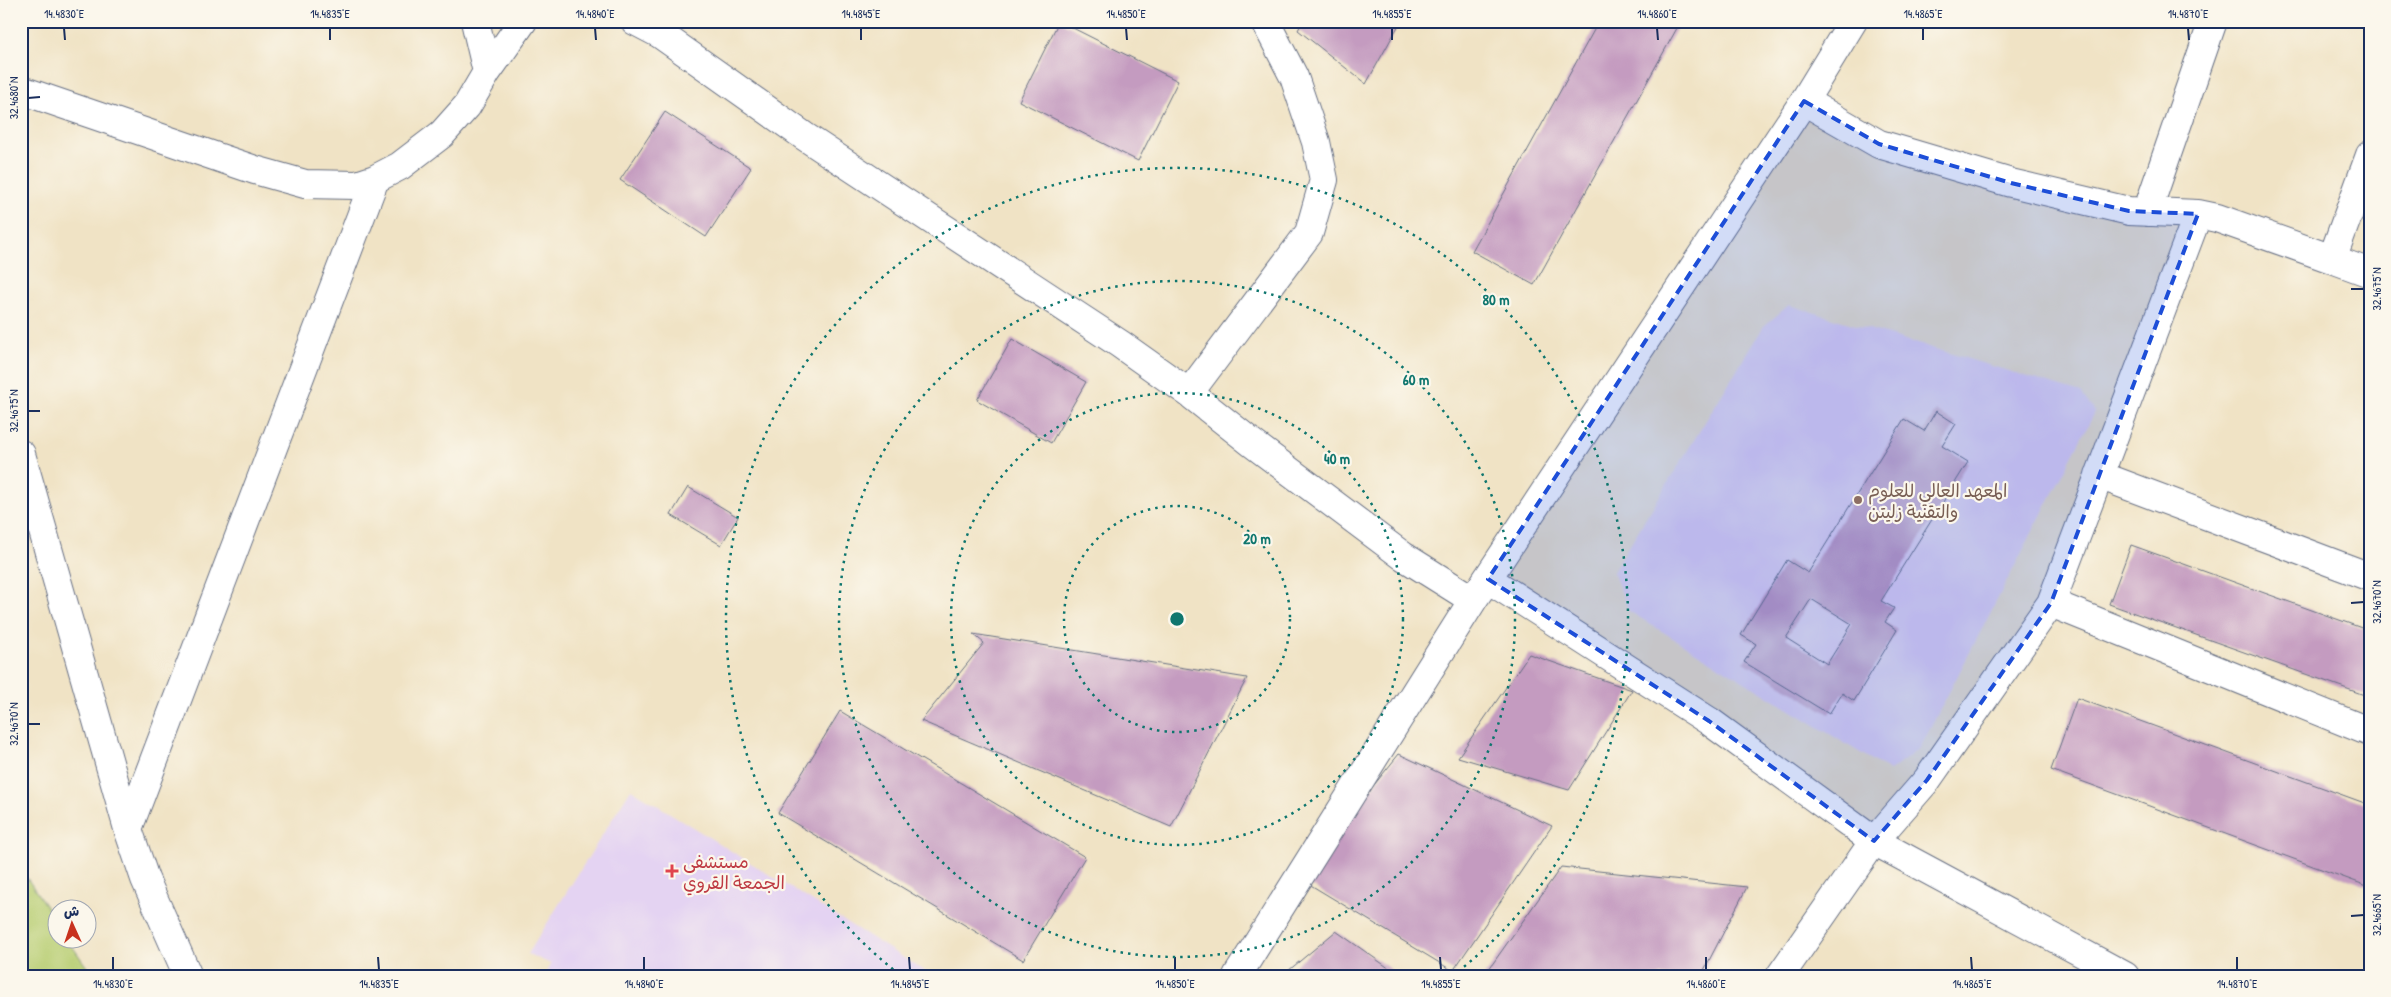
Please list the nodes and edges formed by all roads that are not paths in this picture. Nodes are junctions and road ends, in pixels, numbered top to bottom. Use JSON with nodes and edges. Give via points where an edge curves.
{"nodes":[{"id":1,"x":475,"y":21,"type":"edge"},
{"id":2,"x":523,"y":21,"type":"edge"},
{"id":3,"x":635,"y":21,"type":"edge"},
{"id":4,"x":1264,"y":21,"type":"edge"},
{"id":5,"x":1853,"y":21,"type":"edge"},
{"id":6,"x":2213,"y":21,"type":"edge"},
{"id":7,"x":488,"y":72,"type":"junction"},
{"id":8,"x":21,"y":90,"type":"edge"},
{"id":9,"x":1804,"y":101,"type":"junction"},
{"id":10,"x":2370,"y":155,"type":"edge"},
{"id":11,"x":375,"y":179,"type":"junction"},
{"id":12,"x":2147,"y":212,"type":"junction"},
{"id":13,"x":2198,"y":214,"type":"junction"},
{"id":14,"x":2332,"y":259,"type":"junction"},
{"id":15,"x":2370,"y":273,"type":"edge"},
{"id":16,"x":1189,"y":393,"type":"junction"},
{"id":17,"x":21,"y":454,"type":"edge"},
{"id":18,"x":2100,"y":475,"type":"junction"},
{"id":19,"x":2370,"y":577,"type":"edge"},
{"id":20,"x":1480,"y":589,"type":"junction"},
{"id":21,"x":2052,"y":603,"type":"junction"},
{"id":22,"x":2370,"y":732,"type":"edge"},
{"id":23,"x":128,"y":829,"type":"junction"},
{"id":24,"x":1874,"y":840,"type":"junction"},
{"id":25,"x":188,"y":976,"type":"edge"},
{"id":26,"x":1237,"y":976,"type":"edge"},
{"id":27,"x":1780,"y":976,"type":"edge"},
{"id":28,"x":2124,"y":976,"type":"edge"}],
"edges":[{"from":1,"to":7,"type":"street"},
{"from":2,"to":7,"type":"street"},
{"from":3,"to":16,"type":"street","via":[[660,34],[804,136]]},
{"from":4,"to":16,"type":"street","via":[[1294,77],[1316,142],[1324,180],[1309,232]]},
{"from":5,"to":9,"type":"street"},
{"from":6,"to":12,"type":"street"},
{"from":7,"to":11,"type":"street","via":[[468,106],[442,134],[400,166]]},
{"from":8,"to":11,"type":"street","via":[[305,184],[357,185]]},
{"from":9,"to":12,"type":"street","via":[[1879,144],[2020,186],[2102,206]]},
{"from":9,"to":20,"type":"street"},
{"from":10,"to":14,"type":"street"},
{"from":11,"to":23,"type":"street"},
{"from":12,"to":13,"type":"street"},
{"from":13,"to":14,"type":"street"},
{"from":13,"to":18,"type":"street"},
{"from":14,"to":15,"type":"street"},
{"from":16,"to":20,"type":"street","via":[[1403,556]]},
{"from":17,"to":23,"type":"street"},
{"from":18,"to":19,"type":"street"},
{"from":18,"to":21,"type":"street"},
{"from":20,"to":24,"type":"street","via":[[1709,721]]},
{"from":20,"to":26,"type":"street"},
{"from":21,"to":22,"type":"street"},
{"from":21,"to":24,"type":"street","via":[[1927,780]]},
{"from":23,"to":25,"type":"street","via":[[145,879]]},
{"from":24,"to":27,"type":"street"},
{"from":24,"to":28,"type":"street"}]}
